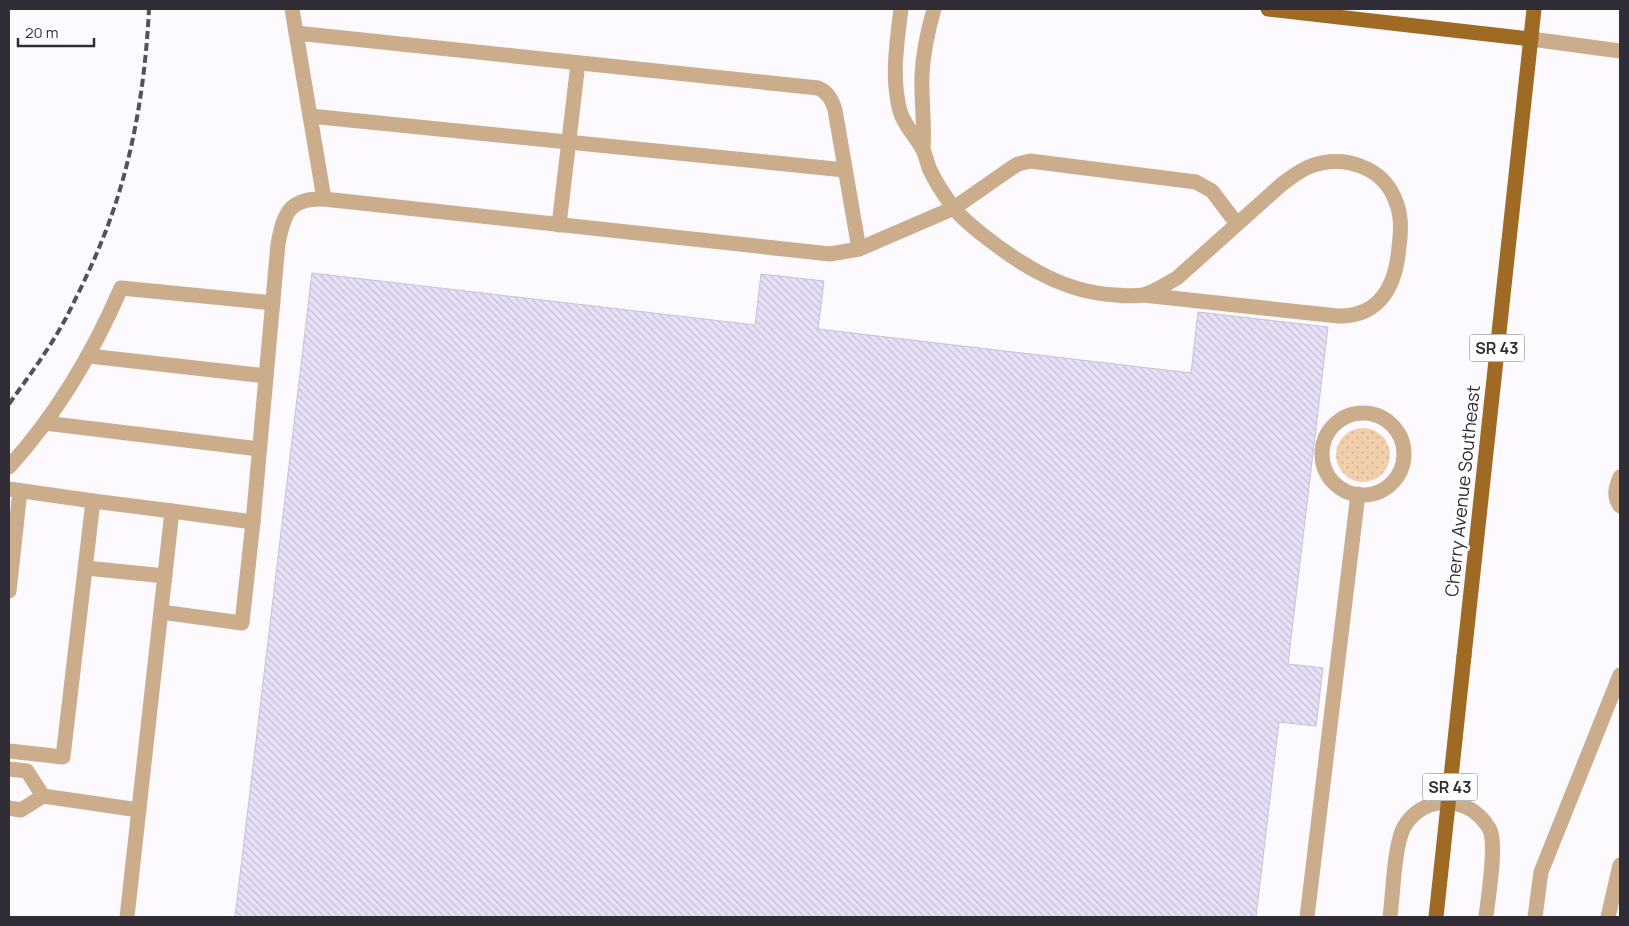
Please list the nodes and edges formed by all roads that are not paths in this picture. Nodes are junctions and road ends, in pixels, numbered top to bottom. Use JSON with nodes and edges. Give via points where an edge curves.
{"nodes":[{"id":1,"x":292,"y":9,"type":"edge"},
{"id":2,"x":901,"y":9,"type":"edge"},
{"id":3,"x":934,"y":9,"type":"edge"},
{"id":4,"x":1278,"y":9,"type":"edge"},
{"id":5,"x":1534,"y":9,"type":"edge"},
{"id":6,"x":296,"y":33,"type":"junction"},
{"id":7,"x":1531,"y":40,"type":"junction"},
{"id":8,"x":1620,"y":51,"type":"edge"},
{"id":9,"x":578,"y":62,"type":"junction"},
{"id":10,"x":310,"y":116,"type":"junction"},
{"id":11,"x":568,"y":142,"type":"junction"},
{"id":12,"x":923,"y":150,"type":"junction"},
{"id":13,"x":845,"y":170,"type":"junction"},
{"id":14,"x":324,"y":199,"type":"junction"},
{"id":15,"x":954,"y":208,"type":"junction"},
{"id":16,"x":1237,"y":224,"type":"junction"},
{"id":17,"x":559,"y":225,"type":"junction"},
{"id":18,"x":859,"y":249,"type":"junction"},
{"id":19,"x":1143,"y":295,"type":"junction"},
{"id":20,"x":273,"y":303,"type":"junction"},
{"id":21,"x":89,"y":356,"type":"junction"},
{"id":22,"x":266,"y":376,"type":"junction"},
{"id":23,"x":45,"y":424,"type":"junction"},
{"id":24,"x":259,"y":450,"type":"junction"},
{"id":25,"x":9,"y":467,"type":"edge"},
{"id":26,"x":1620,"y":477,"type":"edge"},
{"id":27,"x":14,"y":490,"type":"edge"},
{"id":28,"x":1358,"y":494,"type":"junction"},
{"id":29,"x":93,"y":501,"type":"junction"},
{"id":30,"x":1620,"y":506,"type":"edge"},
{"id":31,"x":172,"y":511,"type":"junction"},
{"id":32,"x":253,"y":522,"type":"junction"},
{"id":33,"x":86,"y":568,"type":"junction"},
{"id":34,"x":165,"y":576,"type":"junction"},
{"id":35,"x":9,"y":590,"type":"edge"},
{"id":36,"x":160,"y":612,"type":"junction"},
{"id":37,"x":1620,"y":675,"type":"edge"},
{"id":38,"x":9,"y":751,"type":"edge"},
{"id":39,"x":9,"y":768,"type":"edge"},
{"id":40,"x":43,"y":796,"type":"junction"},
{"id":41,"x":9,"y":808,"type":"edge"},
{"id":42,"x":139,"y":810,"type":"junction"},
{"id":43,"x":1620,"y":865,"type":"edge"},
{"id":44,"x":127,"y":917,"type":"edge"},
{"id":45,"x":1307,"y":917,"type":"edge"},
{"id":46,"x":1390,"y":917,"type":"edge"},
{"id":47,"x":1436,"y":917,"type":"edge"},
{"id":48,"x":1486,"y":917,"type":"edge"},
{"id":49,"x":1535,"y":917,"type":"edge"},
{"id":50,"x":1608,"y":917,"type":"edge"}],
"edges":[{"from":1,"to":6,"type":"street"},
{"from":2,"to":12,"type":"street","via":[[895,65],[898,100],[904,122]]},
{"from":3,"to":12,"type":"street","via":[[922,76]]},
{"from":4,"to":7,"type":"main road"},
{"from":5,"to":7,"type":"main road","name":"Cherry Avenue Southeast","number":"SR 43"},
{"from":6,"to":9,"type":"street"},
{"from":6,"to":10,"type":"street"},
{"from":7,"to":8,"type":"street"},
{"from":7,"to":47,"type":"main road","name":"Cherry Avenue Southeast","number":"SR 43","bridge":true},
{"from":9,"to":11,"type":"street"},
{"from":9,"to":13,"type":"street","via":[[822,90],[829,96],[835,110]]},
{"from":10,"to":11,"type":"street"},
{"from":10,"to":14,"type":"street"},
{"from":11,"to":13,"type":"street"},
{"from":11,"to":17,"type":"street"},
{"from":12,"to":15,"type":"street","via":[[930,169]]},
{"from":13,"to":18,"type":"street"},
{"from":14,"to":17,"type":"street"},
{"from":14,"to":20,"type":"street","via":[[299,202],[284,218],[278,244]]},
{"from":15,"to":16,"type":"street","via":[[1018,164],[1038,162],[1196,182],[1212,191]]},
{"from":15,"to":18,"type":"street"},
{"from":15,"to":19,"type":"street","via":[[995,245],[1040,274],[1082,290]]},
{"from":16,"to":19,"type":"street","via":[[1177,278]]},
{"from":16,"to":19,"type":"street","via":[[1301,170],[1335,160],[1358,165],[1379,176],[1393,193],[1397,204],[1400,240],[1394,277],[1387,292],[1375,305],[1346,316]]},
{"from":17,"to":18,"type":"street","via":[[822,254]]},
{"from":20,"to":21,"type":"street","via":[[121,288]]},
{"from":20,"to":22,"type":"street"},
{"from":21,"to":22,"type":"street"},
{"from":21,"to":23,"type":"street"},
{"from":22,"to":24,"type":"street"},
{"from":23,"to":24,"type":"street"},
{"from":23,"to":25,"type":"street"},
{"from":24,"to":32,"type":"street"},
{"from":26,"to":30,"type":"street","via":[[1616,493]]},
{"from":27,"to":29,"type":"street"},
{"from":27,"to":35,"type":"street"},
{"from":28,"to":28,"type":"street","via":[[1346,492],[1335,484],[1324,466],[1322,453],[1325,439],[1337,423],[1355,415],[1368,414],[1386,421],[1395,430],[1402,441],[1404,454],[1396,478],[1386,488],[1373,494]]},
{"from":28,"to":45,"type":"street"},
{"from":29,"to":31,"type":"street"},
{"from":29,"to":33,"type":"street"},
{"from":31,"to":32,"type":"street"},
{"from":31,"to":34,"type":"street"},
{"from":32,"to":36,"type":"street","via":[[242,623]]},
{"from":33,"to":34,"type":"street"},
{"from":33,"to":38,"type":"street","via":[[63,757]]},
{"from":34,"to":36,"type":"street"},
{"from":36,"to":42,"type":"street"},
{"from":37,"to":49,"type":"street","via":[[1541,872]]},
{"from":39,"to":40,"type":"street","via":[[27,771]]},
{"from":40,"to":41,"type":"street","via":[[21,810]]},
{"from":40,"to":42,"type":"street"},
{"from":42,"to":44,"type":"street"},
{"from":43,"to":50,"type":"street"},
{"from":46,"to":48,"type":"street","via":[[1398,843],[1404,827],[1414,814],[1428,805],[1444,801],[1462,804],[1478,814],[1490,829],[1493,842]]}]}
